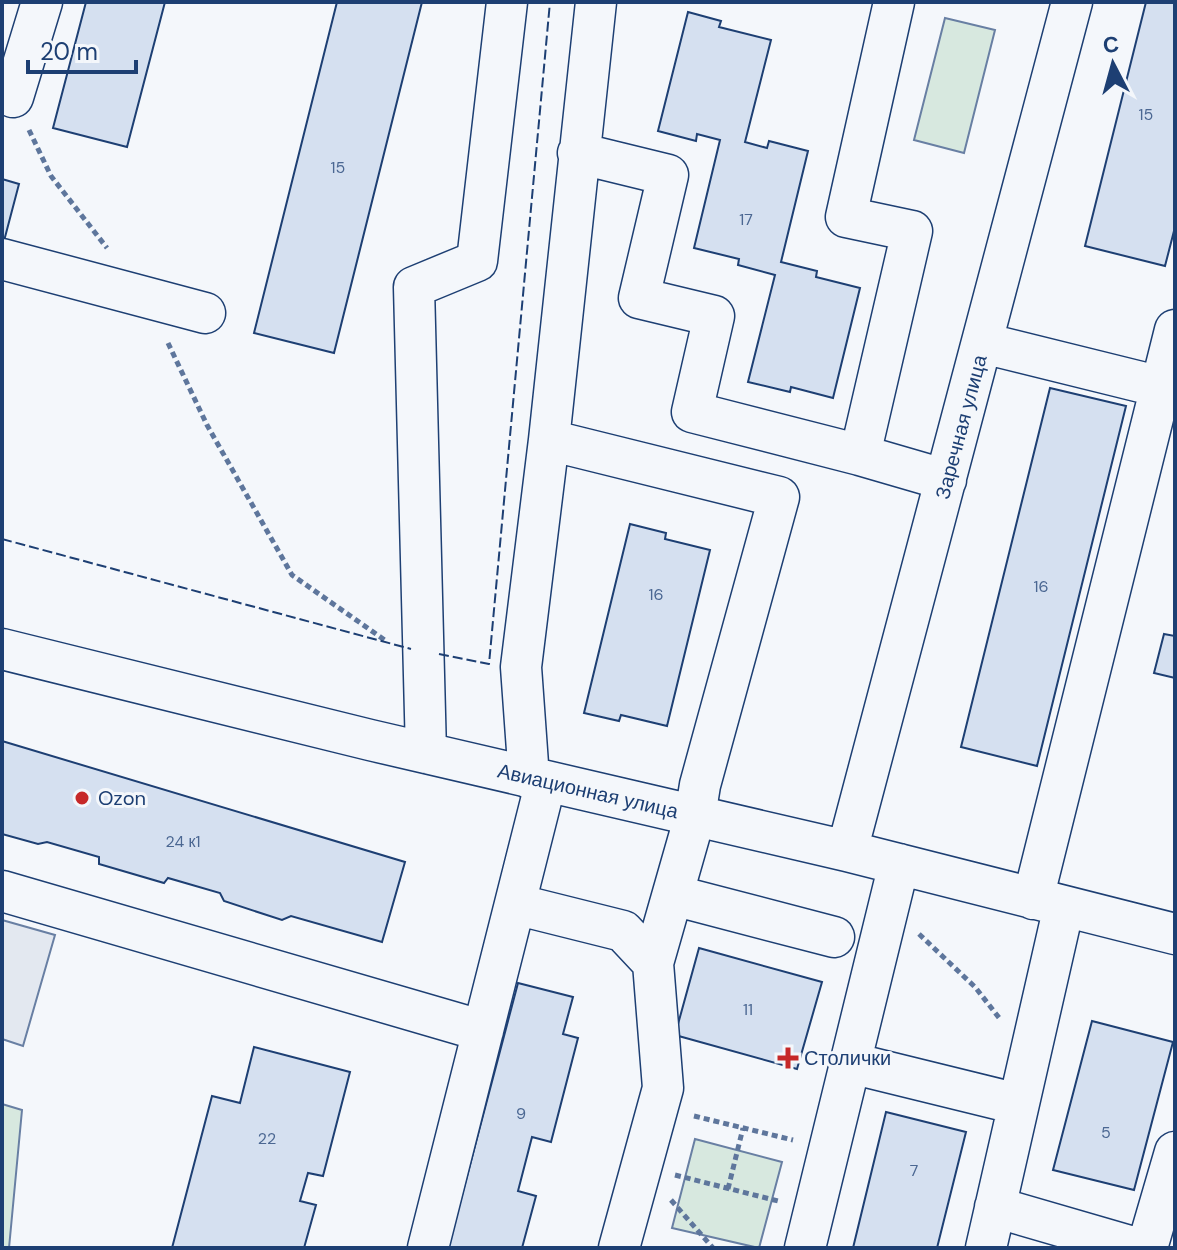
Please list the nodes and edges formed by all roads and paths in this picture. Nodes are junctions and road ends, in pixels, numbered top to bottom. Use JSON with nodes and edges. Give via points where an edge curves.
{"nodes":[{"id":1,"x":42,"y":2,"type":"edge"},
{"id":2,"x":507,"y":2,"type":"edge"},
{"id":3,"x":596,"y":2,"type":"edge"},
{"id":4,"x":1072,"y":2,"type":"edge"},
{"id":5,"x":883,"y":4,"type":"edge"},
{"id":6,"x":13,"y":97,"type":"joint"},
{"id":7,"x":578,"y":153,"type":"junction"},
{"id":8,"x":109,"y":249,"type":"dead end"},
{"id":9,"x":2,"y":259,"type":"edge"},
{"id":10,"x":148,"y":299,"type":"junction"},
{"id":11,"x":205,"y":313,"type":"dead end"},
{"id":12,"x":1175,"y":330,"type":"edge"},
{"id":13,"x":983,"y":343,"type":"junction"},
{"id":14,"x":1161,"y":387,"type":"junction"},
{"id":15,"x":796,"y":439,"type":"junction"},
{"id":16,"x":549,"y":440,"type":"junction"},
{"id":17,"x":860,"y":455,"type":"junction"},
{"id":18,"x":946,"y":480,"type":"junction"},
{"id":19,"x":779,"y":497,"type":"junction"},
{"id":20,"x":393,"y":645,"type":"dead end"},
{"id":21,"x":2,"y":649,"type":"edge"},
{"id":22,"x":426,"y":753,"type":"junction"},
{"id":23,"x":538,"y":780,"type":"junction"},
{"id":24,"x":695,"y":816,"type":"junction"},
{"id":25,"x":847,"y":851,"type":"junction"},
{"id":26,"x":899,"y":864,"type":"junction"},
{"id":27,"x":2,"y":891,"type":"edge"},
{"id":28,"x":673,"y":895,"type":"junction"},
{"id":29,"x":1048,"y":902,"type":"junction"},
{"id":30,"x":515,"y":904,"type":"junction"},
{"id":31,"x":889,"y":907,"type":"junction"},
{"id":32,"x":1175,"y":934,"type":"edge"},
{"id":33,"x":834,"y":937,"type":"dead end"},
{"id":34,"x":653,"y":963,"type":"junction"},
{"id":35,"x":483,"y":1031,"type":"junction"},
{"id":36,"x":1029,"y":1056,"type":"junction"},
{"id":37,"x":851,"y":1063,"type":"junction"},
{"id":38,"x":1018,"y":1104,"type":"junction"},
{"id":39,"x":658,"y":1107,"type":"junction"},
{"id":40,"x":743,"y":1128,"type":"junction"},
{"id":41,"x":829,"y":1149,"type":"junction"},
{"id":42,"x":1175,"y":1152,"type":"edge"},
{"id":43,"x":641,"y":1167,"type":"junction"},
{"id":44,"x":728,"y":1189,"type":"junction"},
{"id":45,"x":995,"y":1207,"type":"junction"},
{"id":46,"x":814,"y":1209,"type":"junction"},
{"id":47,"x":428,"y":1248,"type":"edge"},
{"id":48,"x":619,"y":1248,"type":"edge"},
{"id":49,"x":713,"y":1248,"type":"edge"},
{"id":50,"x":805,"y":1248,"type":"edge"},
{"id":51,"x":986,"y":1248,"type":"edge"},
{"id":52,"x":1136,"y":1248,"type":"edge"},
{"id":53,"x":1147,"y":1248,"type":"edge"}],
"edges":[{"from":1,"to":6,"type":"street"},
{"from":2,"to":22,"type":"street","via":[[477,261],[414,287]]},
{"from":3,"to":7,"type":"street"},
{"from":4,"to":13,"type":"street","name":"Заречная улица"},
{"from":5,"to":17,"type":"street","via":[[846,217],[912,231]]},
{"from":6,"to":8,"type":"path","via":[[51,176]]},
{"from":7,"to":15,"type":"street","via":[[668,175],[639,298],[714,316],[692,412]]},
{"from":7,"to":16,"type":"street"},
{"from":9,"to":10,"type":"street"},
{"from":10,"to":11,"type":"street"},
{"from":10,"to":20,"type":"path","via":[[207,425],[292,575]]},
{"from":12,"to":14,"type":"street"},
{"from":13,"to":14,"type":"street"},
{"from":13,"to":18,"type":"street","name":"Заречная улица"},
{"from":14,"to":29,"type":"street"},
{"from":15,"to":17,"type":"street"},
{"from":15,"to":19,"type":"street"},
{"from":16,"to":19,"type":"street"},
{"from":16,"to":23,"type":"street","via":[[521,667]]},
{"from":17,"to":18,"type":"street"},
{"from":18,"to":25,"type":"street","name":"Заречная улица"},
{"from":19,"to":24,"type":"street"},
{"from":21,"to":22,"type":"street","name":"Авиационная улица"},
{"from":22,"to":23,"type":"street","name":"Авиационная улица"},
{"from":23,"to":24,"type":"street","name":"Авиационная улица"},
{"from":23,"to":30,"type":"street"},
{"from":24,"to":25,"type":"street","name":"Авиационная улица"},
{"from":24,"to":28,"type":"street"},
{"from":25,"to":26,"type":"street","name":"Авиационная улица"},
{"from":26,"to":29,"type":"street","name":"Авиационная улица"},
{"from":26,"to":31,"type":"street"},
{"from":27,"to":35,"type":"street"},
{"from":28,"to":33,"type":"street"},
{"from":28,"to":34,"type":"street"},
{"from":29,"to":32,"type":"street","name":"Авиационная улица"},
{"from":29,"to":36,"type":"street"},
{"from":30,"to":34,"type":"street","via":[[623,931]]},
{"from":30,"to":35,"type":"street"},
{"from":31,"to":36,"type":"path","via":[[975,987]]},
{"from":31,"to":37,"type":"street"},
{"from":34,"to":39,"type":"street","via":[[663,1088]]},
{"from":35,"to":47,"type":"street"},
{"from":36,"to":38,"type":"street"},
{"from":37,"to":38,"type":"street"},
{"from":37,"to":41,"type":"street"},
{"from":38,"to":45,"type":"street"},
{"from":39,"to":40,"type":"path"},
{"from":39,"to":43,"type":"street"},
{"from":40,"to":41,"type":"path"},
{"from":40,"to":44,"type":"path"},
{"from":41,"to":46,"type":"street"},
{"from":42,"to":53,"type":"street"},
{"from":43,"to":44,"type":"path"},
{"from":43,"to":48,"type":"street"},
{"from":43,"to":49,"type":"path"},
{"from":44,"to":46,"type":"path"},
{"from":45,"to":51,"type":"street"},
{"from":45,"to":52,"type":"street"},
{"from":46,"to":50,"type":"street"}]}
